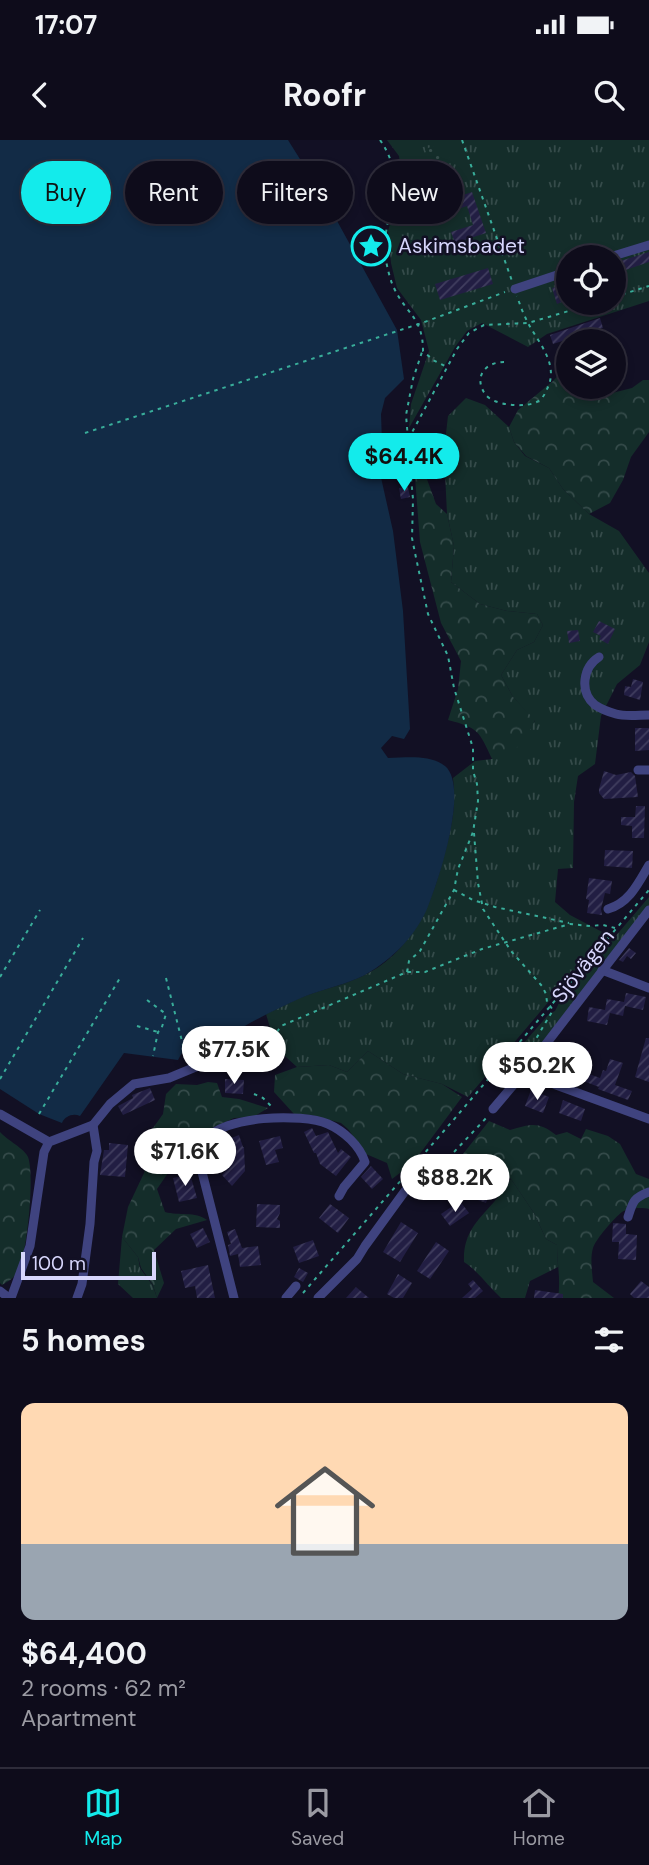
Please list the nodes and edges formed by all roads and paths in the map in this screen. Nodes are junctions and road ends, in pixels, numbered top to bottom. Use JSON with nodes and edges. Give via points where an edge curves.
{"nodes":[{"id":1,"x":380,"y":140,"type":"edge"},
{"id":2,"x":462,"y":140,"type":"edge"},
{"id":3,"x":498,"y":244,"type":"junction"},
{"id":4,"x":649,"y":245,"type":"edge"},
{"id":5,"x":626,"y":252,"type":"edge"},
{"id":6,"x":470,"y":253,"type":"dead end"},
{"id":7,"x":556,"y":275,"type":"edge"},
{"id":8,"x":649,"y":286,"type":"edge"},
{"id":9,"x":514,"y":289,"type":"junction"},
{"id":10,"x":626,"y":293,"type":"edge"},
{"id":11,"x":556,"y":315,"type":"edge"},
{"id":12,"x":528,"y":323,"type":"junction"},
{"id":13,"x":423,"y":351,"type":"junction"},
{"id":14,"x":504,"y":362,"type":"dead end"},
{"id":15,"x":447,"y":367,"type":"junction"},
{"id":16,"x":85,"y":433,"type":"dead end"},
{"id":17,"x":408,"y":444,"type":"junction"},
{"id":18,"x":599,"y":657,"type":"dead end"},
{"id":19,"x":649,"y":715,"type":"edge"},
{"id":20,"x":638,"y":770,"type":"dead end"},
{"id":21,"x":649,"y":770,"type":"edge"},
{"id":22,"x":473,"y":832,"type":"junction"},
{"id":23,"x":649,"y":865,"type":"edge"},
{"id":24,"x":454,"y":890,"type":"junction"},
{"id":25,"x":649,"y":890,"type":"edge"},
{"id":26,"x":482,"y":902,"type":"junction"},
{"id":27,"x":608,"y":909,"type":"dead end"},
{"id":28,"x":40,"y":910,"type":"dead end"},
{"id":29,"x":649,"y":910,"type":"edge"},
{"id":30,"x":570,"y":924,"type":"junction"},
{"id":31,"x":616,"y":928,"type":"junction"},
{"id":32,"x":83,"y":938,"type":"dead end"},
{"id":33,"x":506,"y":942,"type":"junction"},
{"id":34,"x":602,"y":970,"type":"junction"},
{"id":35,"x":407,"y":972,"type":"junction"},
{"id":36,"x":0,"y":977,"type":"edge"},
{"id":37,"x":120,"y":978,"type":"dead end"},
{"id":38,"x":166,"y":978,"type":"dead end"},
{"id":39,"x":649,"y":988,"type":"edge"},
{"id":40,"x":147,"y":1000,"type":"dead end"},
{"id":41,"x":550,"y":1005,"type":"junction"},
{"id":42,"x":137,"y":1026,"type":"dead end"},
{"id":43,"x":158,"y":1032,"type":"junction"},
{"id":44,"x":514,"y":1048,"type":"junction"},
{"id":45,"x":184,"y":1049,"type":"dead end"},
{"id":46,"x":153,"y":1056,"type":"dead end"},
{"id":47,"x":254,"y":1056,"type":"joint"},
{"id":48,"x":526,"y":1070,"type":"junction"},
{"id":49,"x":0,"y":1079,"type":"edge"},
{"id":50,"x":254,"y":1094,"type":"dead end"},
{"id":51,"x":493,"y":1109,"type":"joint"},
{"id":52,"x":0,"y":1114,"type":"edge"},
{"id":53,"x":39,"y":1114,"type":"dead end"},
{"id":54,"x":278,"y":1116,"type":"junction"},
{"id":55,"x":649,"y":1119,"type":"edge"},
{"id":56,"x":93,"y":1125,"type":"junction"},
{"id":57,"x":49,"y":1142,"type":"junction"},
{"id":58,"x":402,"y":1179,"type":"junction"},
{"id":59,"x":405,"y":1191,"type":"dead end"},
{"id":60,"x":649,"y":1192,"type":"edge"},
{"id":61,"x":340,"y":1196,"type":"dead end"},
{"id":62,"x":628,"y":1217,"type":"dead end"},
{"id":63,"x":296,"y":1286,"type":"dead end"},
{"id":64,"x":0,"y":1291,"type":"edge"},
{"id":65,"x":10,"y":1298,"type":"edge"},
{"id":66,"x":77,"y":1298,"type":"edge"},
{"id":67,"x":234,"y":1298,"type":"edge"},
{"id":68,"x":286,"y":1298,"type":"edge"},
{"id":69,"x":298,"y":1298,"type":"edge"},
{"id":70,"x":318,"y":1298,"type":"edge"}],
"edges":[{"from":1,"to":13,"type":"path","via":[[396,181],[386,230],[386,263],[394,288],[417,320]]},
{"from":2,"to":3,"type":"path"},
{"from":3,"to":6,"type":"path"},
{"from":3,"to":9,"type":"path"},
{"from":4,"to":5,"type":"street"},
{"from":7,"to":9,"type":"street"},
{"from":8,"to":10,"type":"path"},
{"from":9,"to":12,"type":"path"},
{"from":9,"to":16,"type":"path"},
{"from":11,"to":12,"type":"path"},
{"from":12,"to":14,"type":"path","via":[[552,373],[540,400],[512,405],[485,395],[482,371]]},
{"from":12,"to":15,"type":"path","via":[[476,329]]},
{"from":13,"to":15,"type":"path"},
{"from":13,"to":17,"type":"path","via":[[407,415]]},
{"from":15,"to":17,"type":"path"},
{"from":17,"to":22,"type":"path","via":[[412,538],[428,614],[448,656],[473,748],[478,792]]},
{"from":18,"to":19,"type":"street","via":[[584,679],[595,705],[618,715]]},
{"from":20,"to":21,"type":"street"},
{"from":22,"to":24,"type":"path"},
{"from":22,"to":26,"type":"path"},
{"from":23,"to":27,"type":"street","via":[[624,903]]},
{"from":24,"to":26,"type":"path"},
{"from":24,"to":35,"type":"path","via":[[420,951],[409,961]]},
{"from":25,"to":31,"type":"path"},
{"from":26,"to":30,"type":"path"},
{"from":26,"to":33,"type":"path"},
{"from":28,"to":36,"type":"path"},
{"from":29,"to":34,"type":"street","name":"Sjövägen"},
{"from":30,"to":31,"type":"path"},
{"from":30,"to":33,"type":"path"},
{"from":31,"to":41,"type":"path"},
{"from":32,"to":49,"type":"path"},
{"from":33,"to":35,"type":"path","via":[[425,972]]},
{"from":33,"to":41,"type":"path","via":[[542,986]]},
{"from":34,"to":39,"type":"street"},
{"from":34,"to":48,"type":"street","name":"Sjövägen"},
{"from":35,"to":47,"type":"path","via":[[281,1026],[266,1050]]},
{"from":37,"to":53,"type":"path"},
{"from":38,"to":45,"type":"path"},
{"from":40,"to":43,"type":"path","via":[[166,1014]]},
{"from":41,"to":44,"type":"path"},
{"from":41,"to":44,"type":"path","via":[[553,1010],[526,1062]]},
{"from":42,"to":43,"type":"path"},
{"from":43,"to":46,"type":"path"},
{"from":44,"to":58,"type":"path"},
{"from":47,"to":56,"type":"street","via":[[134,1084]]},
{"from":48,"to":51,"type":"street","name":"Sjövägen"},
{"from":48,"to":55,"type":"street"},
{"from":50,"to":54,"type":"path"},
{"from":51,"to":58,"type":"path","via":[[437,1170]]},
{"from":52,"to":57,"type":"street"},
{"from":54,"to":61,"type":"street","via":[[326,1123],[356,1145],[365,1162]]},
{"from":54,"to":67,"type":"street","via":[[224,1127],[215,1131],[202,1149],[206,1191]]},
{"from":56,"to":57,"type":"street"},
{"from":56,"to":66,"type":"street","via":[[97,1151]]},
{"from":57,"to":65,"type":"street","via":[[30,1247]]},
{"from":58,"to":69,"type":"path"},
{"from":59,"to":70,"type":"street","via":[[357,1259]]},
{"from":60,"to":62,"type":"street","via":[[637,1196]]},
{"from":63,"to":68,"type":"street"},
{"from":64,"to":65,"type":"street"}]}
